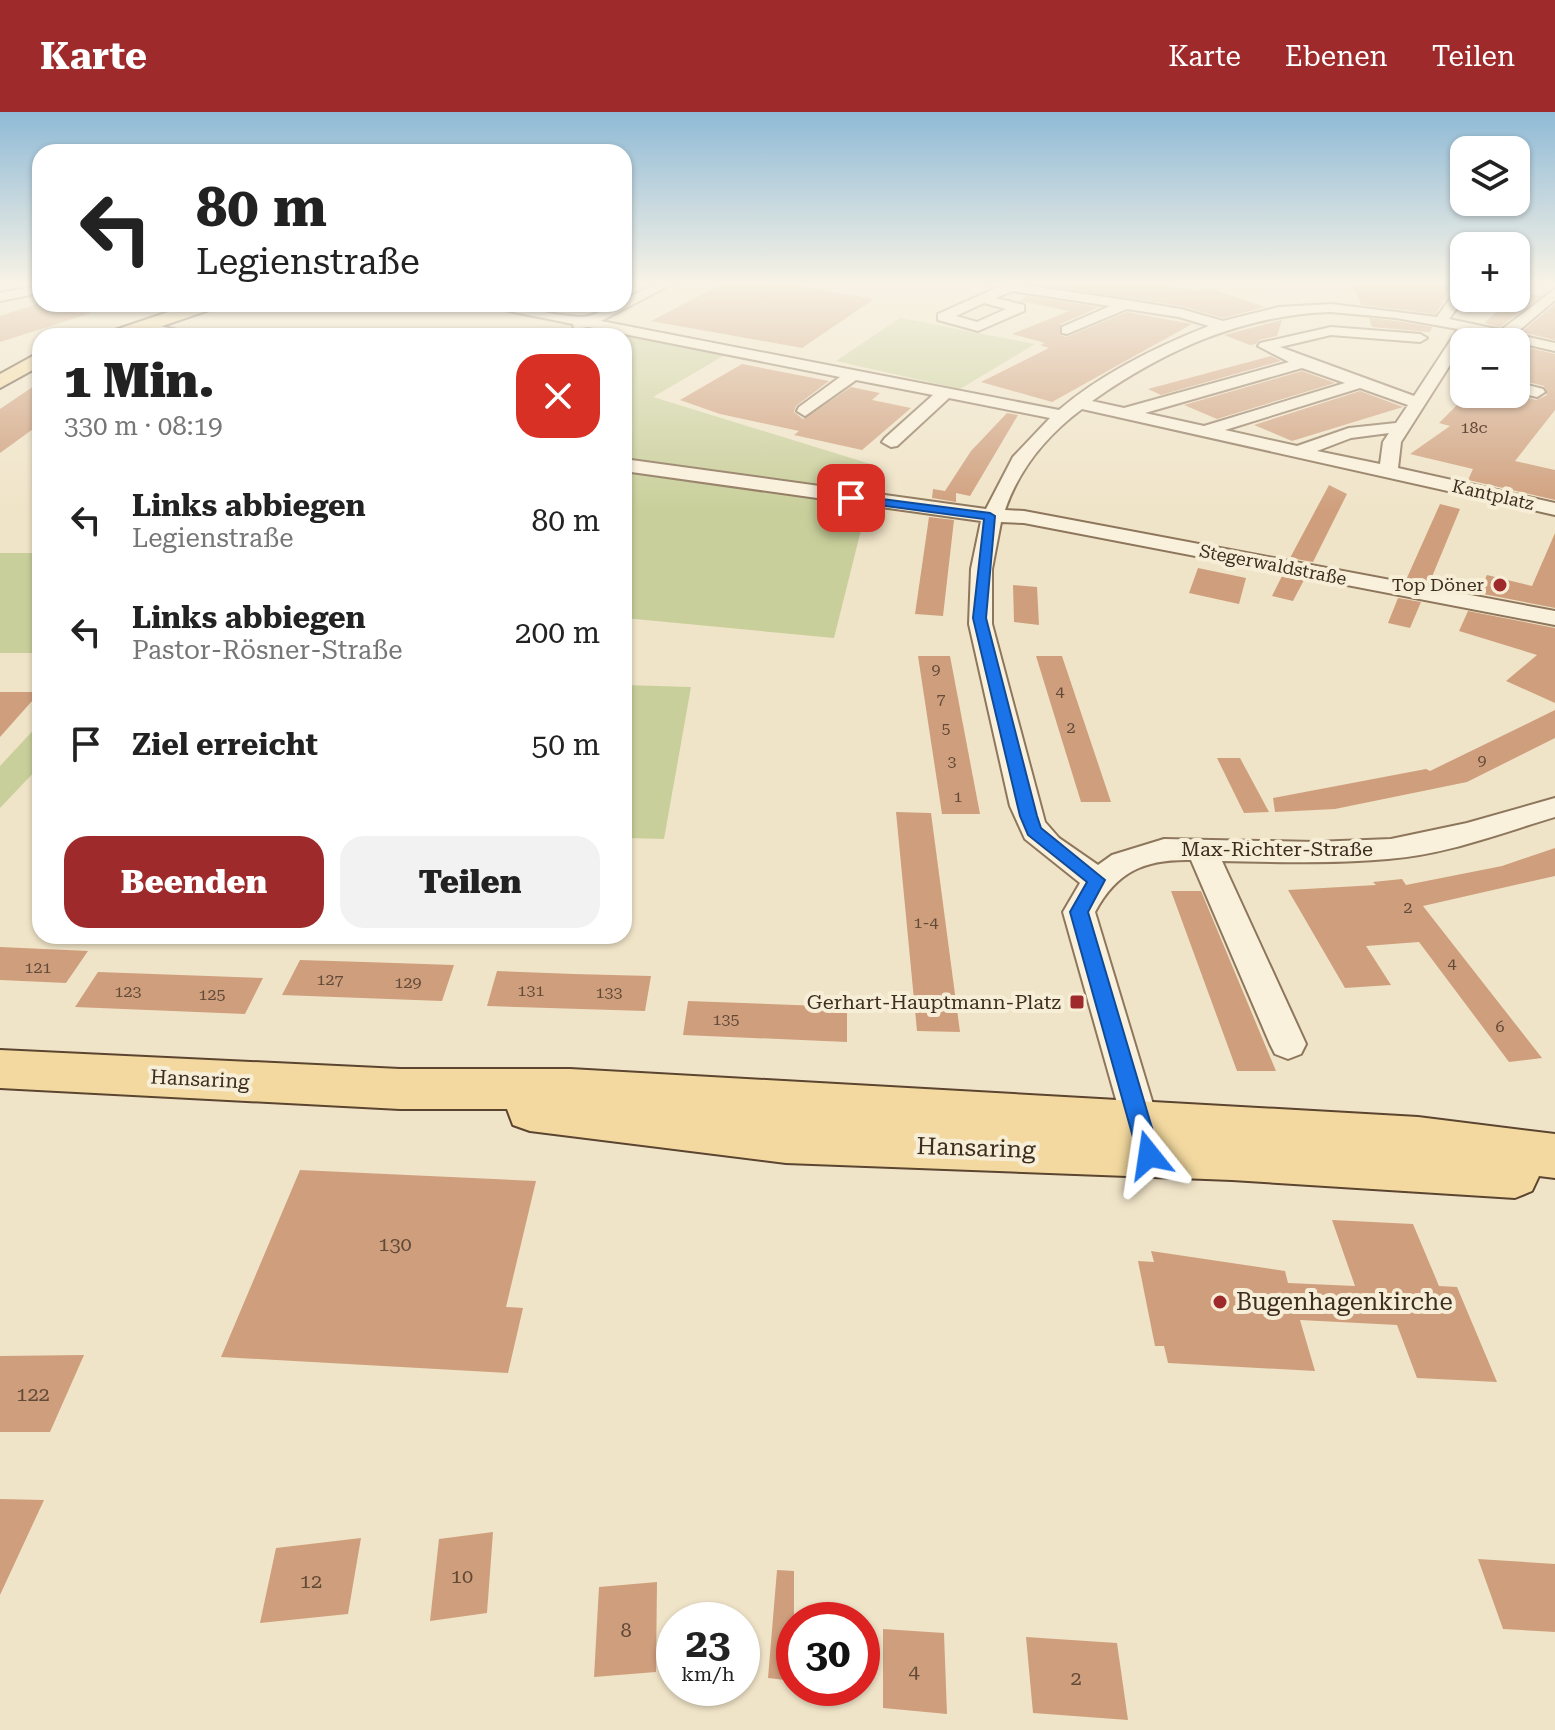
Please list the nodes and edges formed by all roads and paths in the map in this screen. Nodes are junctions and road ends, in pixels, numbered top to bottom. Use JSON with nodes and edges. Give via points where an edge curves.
{"nodes":[{"id":1,"x":772,"y":360,"type":"edge"},
{"id":2,"x":1147,"y":360,"type":"edge"},
{"id":3,"x":1295,"y":360,"type":"edge"},
{"id":4,"x":1449,"y":360,"type":"edge"},
{"id":5,"x":32,"y":363,"type":"edge"},
{"id":6,"x":1303,"y":363,"type":"junction"},
{"id":7,"x":32,"y":368,"type":"edge"},
{"id":8,"x":852,"y":375,"type":"junction"},
{"id":9,"x":4,"y":380,"type":"edge"},
{"id":10,"x":1361,"y":383,"type":"junction"},
{"id":11,"x":1530,"y":390,"type":"edge"},
{"id":12,"x":1537,"y":392,"type":"dead end"},
{"id":13,"x":945,"y":393,"type":"junction"},
{"id":14,"x":1079,"y":403,"type":"junction"},
{"id":15,"x":1417,"y":403,"type":"junction"},
{"id":16,"x":805,"y":411,"type":"dead end"},
{"id":17,"x":1125,"y":413,"type":"junction"},
{"id":18,"x":1060,"y":415,"type":"junction"},
{"id":19,"x":1401,"y":428,"type":"junction"},
{"id":20,"x":1200,"y":432,"type":"junction"},
{"id":21,"x":891,"y":442,"type":"dead end"},
{"id":22,"x":1299,"y":452,"type":"junction"},
{"id":23,"x":632,"y":466,"type":"edge"},
{"id":24,"x":1388,"y":471,"type":"junction"},
{"id":25,"x":1555,"y":509,"type":"edge"},
{"id":26,"x":990,"y":516,"type":"junction"},
{"id":27,"x":1555,"y":618,"type":"edge"},
{"id":28,"x":1555,"y":807,"type":"edge"},
{"id":29,"x":1202,"y":850,"type":"junction"},
{"id":30,"x":1097,"y":880,"type":"junction"},
{"id":31,"x":1288,"y":1044,"type":"dead end"},
{"id":32,"x":0,"y":1069,"type":"edge"},
{"id":33,"x":1144,"y":1138,"type":"junction"},
{"id":34,"x":1555,"y":1156,"type":"edge"},
{"id":35,"x":1555,"y":1178,"type":"edge"}],
"edges":[{"from":1,"to":8,"type":"street"},
{"from":2,"to":14,"type":"street","via":[[1094,388]]},
{"from":3,"to":6,"type":"street"},
{"from":4,"to":15,"type":"street"},
{"from":5,"to":9,"type":"main road"},
{"from":6,"to":10,"type":"street"},
{"from":6,"to":17,"type":"street"},
{"from":7,"to":9,"type":"main road"},
{"from":8,"to":13,"type":"street"},
{"from":8,"to":16,"type":"street"},
{"from":10,"to":15,"type":"street"},
{"from":10,"to":20,"type":"street"},
{"from":11,"to":12,"type":"street"},
{"from":13,"to":18,"type":"street"},
{"from":13,"to":21,"type":"street"},
{"from":14,"to":17,"type":"street","name":"Kantplatz"},
{"from":14,"to":18,"type":"street"},
{"from":15,"to":19,"type":"street"},
{"from":17,"to":20,"type":"street","name":"Kantplatz"},
{"from":18,"to":26,"type":"street","via":[[1027,451]]},
{"from":19,"to":22,"type":"street","via":[[1335,435]]},
{"from":19,"to":24,"type":"street","via":[[1392,442]]},
{"from":20,"to":22,"type":"street","name":"Kantplatz"},
{"from":22,"to":24,"type":"street","name":"Kantplatz"},
{"from":23,"to":26,"type":"street","name":"Stegerwaldstraße"},
{"from":24,"to":25,"type":"street","name":"Kantplatz"},
{"from":26,"to":27,"type":"street","name":"Stegerwaldstraße","via":[[1024,517]]},
{"from":26,"to":30,"type":"street","via":[[980,618],[1028,816],[1034,831]]},
{"from":28,"to":29,"type":"street","name":"Max-Richter-Straße","via":[[1391,849]]},
{"from":29,"to":30,"type":"street","name":"Max-Richter-Straße","via":[[1164,849],[1123,863]]},
{"from":29,"to":31,"type":"street"},
{"from":30,"to":33,"type":"street","via":[[1079,912]]},
{"from":32,"to":33,"type":"main road","name":"Hansaring","via":[[400,1089],[565,1116],[786,1141]]},
{"from":33,"to":34,"type":"main road","name":"Hansaring","via":[[1418,1138]]},
{"from":33,"to":35,"type":"main road","name":"Hansaring"}]}
